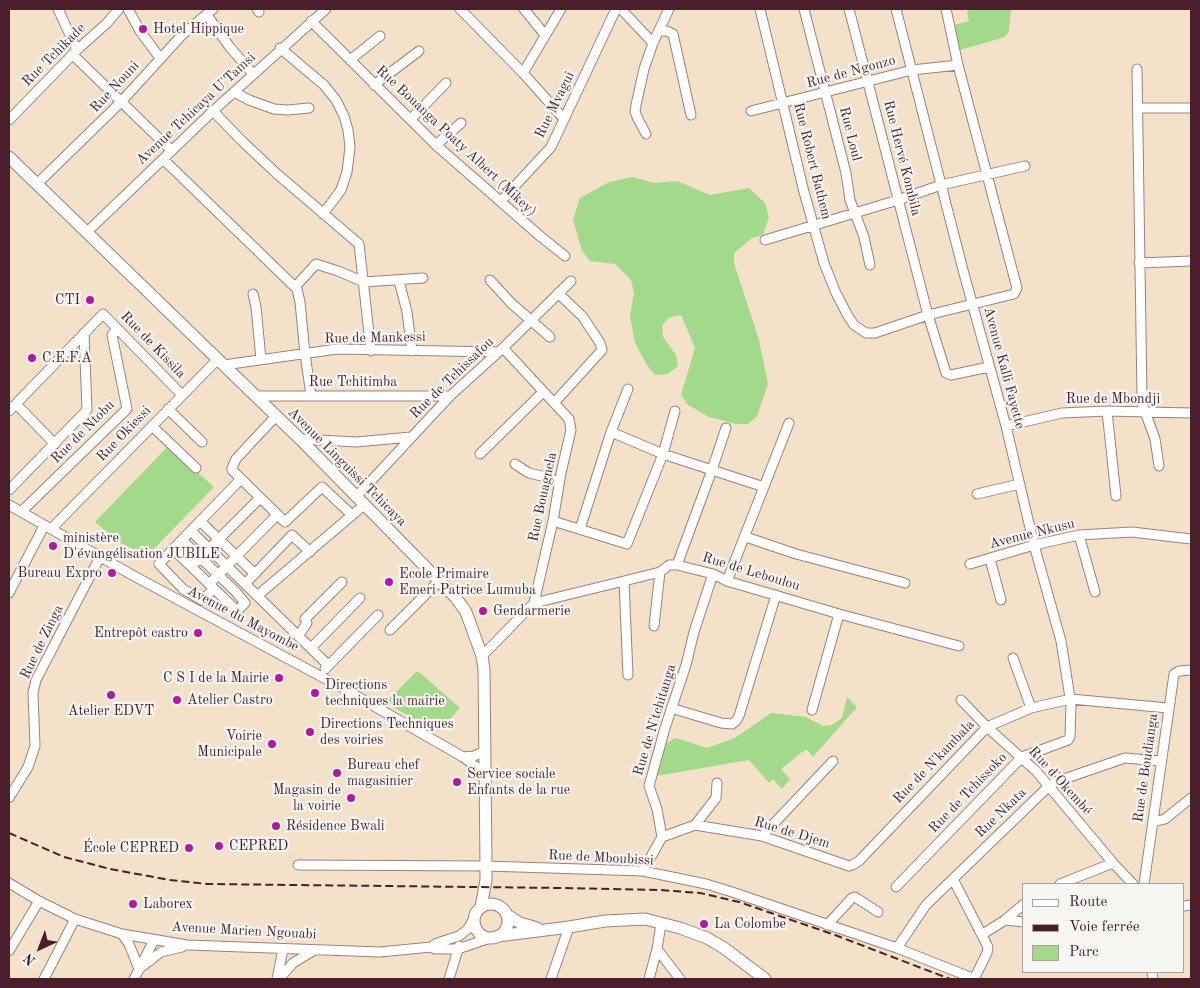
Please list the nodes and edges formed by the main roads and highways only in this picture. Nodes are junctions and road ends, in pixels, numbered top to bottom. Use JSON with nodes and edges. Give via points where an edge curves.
{"nodes":[{"id":1,"x":9,"y":157,"type":"edge"},
{"id":2,"x":486,"y":880,"type":"junction"},
{"id":3,"x":499,"y":906,"type":"junction"},
{"id":4,"x":481,"y":907,"type":"junction"},
{"id":5,"x":507,"y":915,"type":"junction"},
{"id":6,"x":541,"y":930,"type":"junction"},
{"id":7,"x":496,"y":937,"type":"junction"},
{"id":8,"x":765,"y":979,"type":"edge"}],
"edges":[{"from":1,"to":2,"type":"main road","name":"Avenue Linguissi Tchicaya","via":[[300,439],[440,581],[466,612],[482,656],[485,686]]},
{"from":2,"to":3,"type":"main road"},
{"from":2,"to":4,"type":"main road"},
{"from":3,"to":4,"type":"main road","via":[[487,904]]},
{"from":3,"to":5,"type":"main road"},
{"from":4,"to":7,"type":"main road","via":[[476,912],[474,924],[487,937]]},
{"from":5,"to":6,"type":"main road","name":"Avenue Marien Ngouabi"},
{"from":5,"to":7,"type":"main road","via":[[506,927]]},
{"from":6,"to":7,"type":"main road","name":"Avenue Marien Ngouabi"},
{"from":6,"to":8,"type":"main road","name":"Avenue Marien Ngouabi","via":[[605,921],[645,920],[706,938]]}]}
